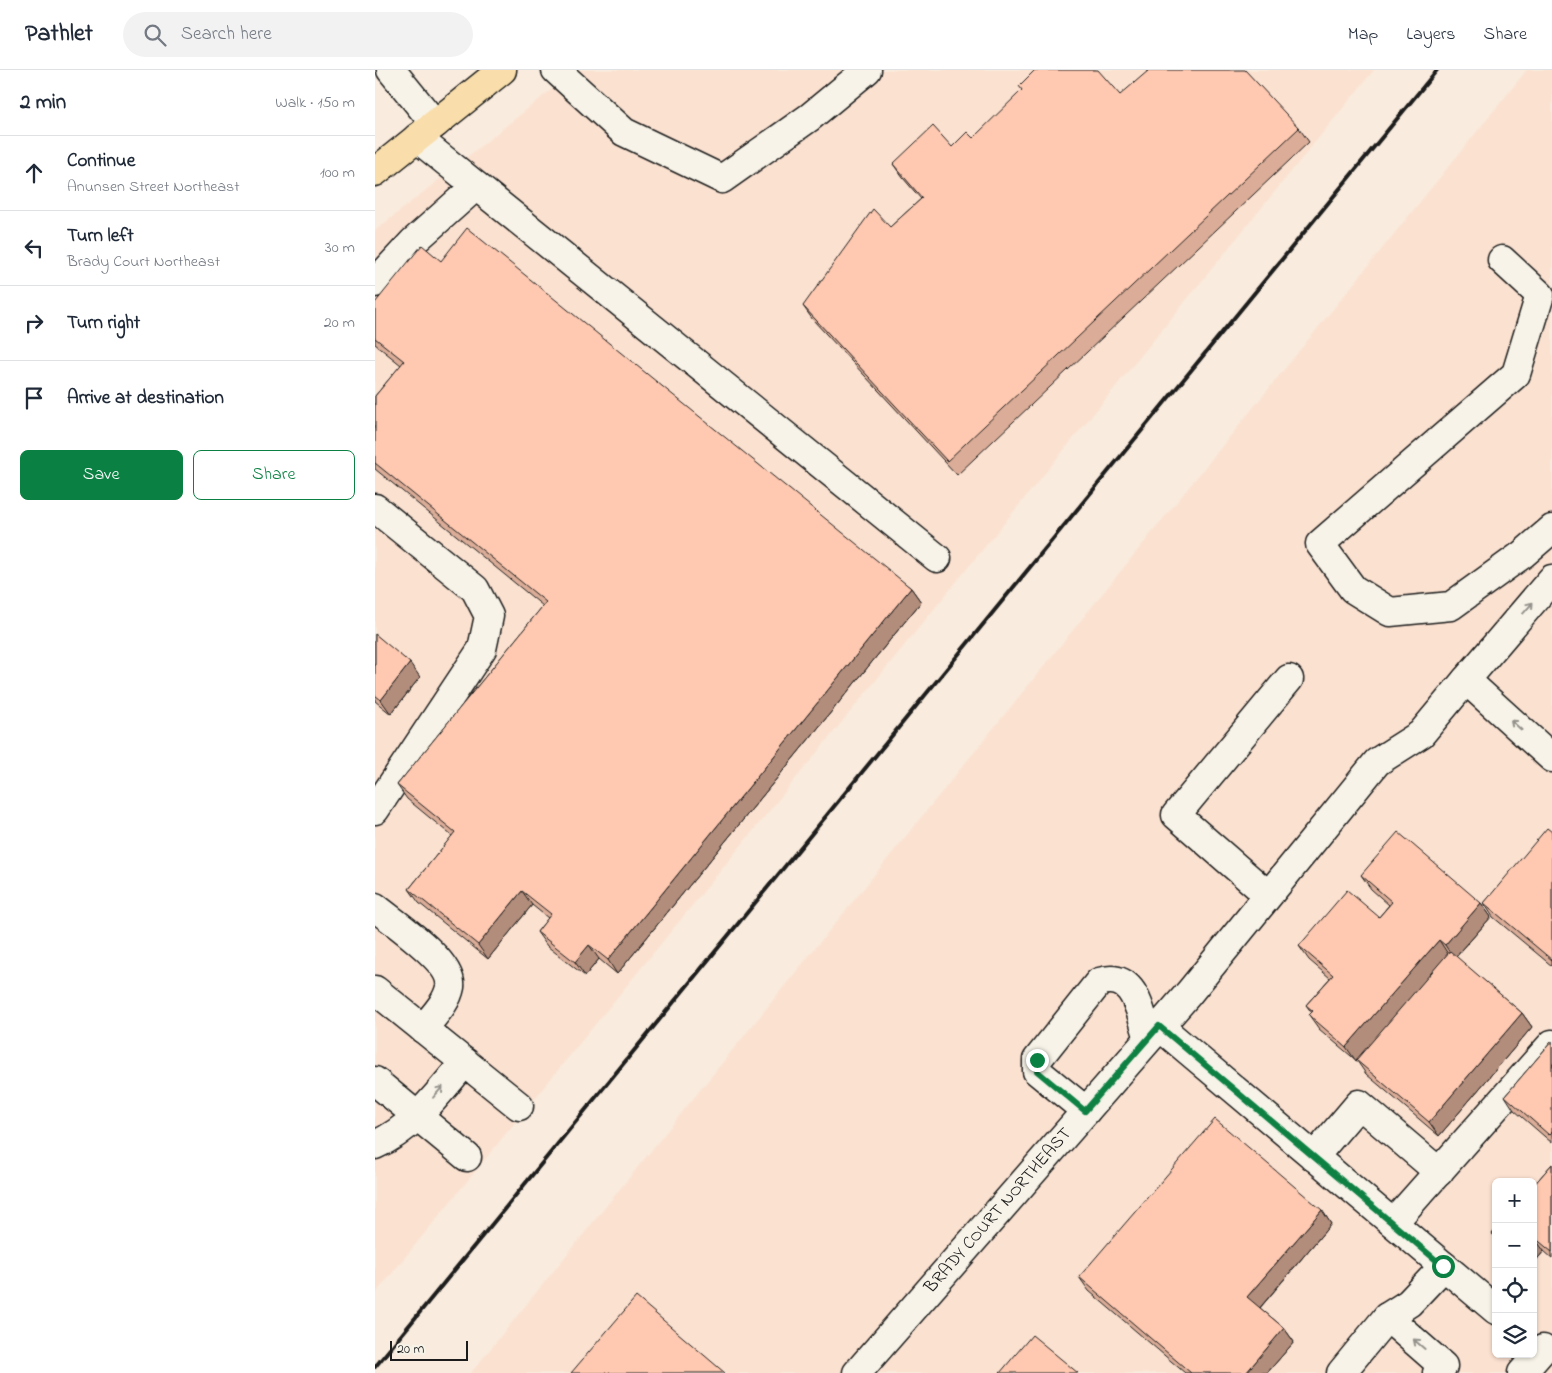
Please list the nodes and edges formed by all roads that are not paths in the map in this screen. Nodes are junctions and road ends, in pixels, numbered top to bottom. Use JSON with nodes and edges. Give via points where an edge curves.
{"nodes":[{"id":1,"x":391,"y":70,"type":"edge"},
{"id":2,"x":502,"y":70,"type":"edge"},
{"id":3,"x":556,"y":70,"type":"edge"},
{"id":4,"x":867,"y":70,"type":"edge"},
{"id":5,"x":426,"y":131,"type":"junction"},
{"id":6,"x":378,"y":164,"type":"edge"},
{"id":7,"x":476,"y":186,"type":"junction"},
{"id":8,"x":1502,"y":260,"type":"dead end"},
{"id":9,"x":375,"y":283,"type":"edge"},
{"id":10,"x":375,"y":508,"type":"edge"},
{"id":11,"x":1552,"y":529,"type":"edge"},
{"id":12,"x":937,"y":558,"type":"dead end"},
{"id":13,"x":1552,"y":579,"type":"edge"},
{"id":14,"x":1289,"y":679,"type":"dead end"},
{"id":15,"x":1466,"y":680,"type":"junction"},
{"id":16,"x":1552,"y":758,"type":"edge"},
{"id":17,"x":375,"y":810,"type":"edge"},
{"id":18,"x":1268,"y":895,"type":"junction"},
{"id":19,"x":375,"y":907,"type":"edge"},
{"id":20,"x":375,"y":990,"type":"edge"},
{"id":21,"x":423,"y":1029,"type":"junction"},
{"id":22,"x":1154,"y":1032,"type":"junction"},
{"id":23,"x":1552,"y":1044,"type":"edge"},
{"id":24,"x":465,"y":1062,"type":"junction"},
{"id":25,"x":375,"y":1081,"type":"edge"},
{"id":26,"x":519,"y":1106,"type":"dead end"},
{"id":27,"x":1085,"y":1111,"type":"junction"},
{"id":28,"x":418,"y":1116,"type":"junction"},
{"id":29,"x":375,"y":1145,"type":"edge"},
{"id":30,"x":467,"y":1157,"type":"dead end"},
{"id":31,"x":1314,"y":1157,"type":"junction"},
{"id":32,"x":1439,"y":1172,"type":"junction"},
{"id":33,"x":1393,"y":1223,"type":"junction"},
{"id":34,"x":1443,"y":1266,"type":"junction"},
{"id":35,"x":1492,"y":1307,"type":"edge"},
{"id":36,"x":1387,"y":1317,"type":"junction"},
{"id":37,"x":1543,"y":1349,"type":"edge"},
{"id":38,"x":857,"y":1373,"type":"edge"},
{"id":39,"x":1341,"y":1373,"type":"edge"},
{"id":40,"x":1437,"y":1373,"type":"edge"},
{"id":41,"x":1522,"y":1373,"type":"edge"}],
"edges":[{"from":1,"to":5,"type":"street"},
{"from":2,"to":5,"type":"main road"},
{"from":3,"to":4,"type":"street","via":[[624,132],[722,180],[810,117]]},
{"from":5,"to":6,"type":"main road"},
{"from":5,"to":7,"type":"street"},
{"from":7,"to":9,"type":"street","via":[[413,242]]},
{"from":7,"to":12,"type":"street"},
{"from":8,"to":11,"type":"street","via":[[1540,295],[1516,374],[1320,544],[1353,589],[1390,612],[1451,606]]},
{"from":10,"to":17,"type":"street","via":[[475,589],[489,616],[482,649]]},
{"from":15,"to":13,"type":"street","name":"BRADY COURT NORTHEAST","one_way":true},
{"from":14,"to":18,"type":"street","via":[[1176,815]]},
{"from":16,"to":15,"type":"street","one_way":true},
{"from":15,"to":18,"type":"street","name":"BRADY COURT NORTHEAST","via":[[1421,734],[1377,762]]},
{"from":18,"to":22,"type":"street","name":"BRADY COURT NORTHEAST"},
{"from":19,"to":21,"type":"street","via":[[436,957],[446,970],[450,985],[444,1003]]},
{"from":20,"to":21,"type":"street"},
{"from":21,"to":24,"type":"street"},
{"from":22,"to":27,"type":"street","name":"BRADY COURT NORTHEAST"},
{"from":22,"to":27,"type":"street","via":[[1131,989],[1111,978],[1099,982],[1037,1060],[1037,1071]]},
{"from":22,"to":31,"type":"street"},
{"from":23,"to":32,"type":"street"},
{"from":24,"to":26,"type":"street"},
{"from":28,"to":24,"type":"street","one_way":true},
{"from":25,"to":28,"type":"street"},
{"from":27,"to":38,"type":"street","name":"BRADY COURT NORTHEAST"},
{"from":28,"to":29,"type":"street","via":[[389,1139]]},
{"from":28,"to":30,"type":"street"},
{"from":31,"to":32,"type":"street","via":[[1359,1104]]},
{"from":31,"to":33,"type":"street"},
{"from":32,"to":33,"type":"street"},
{"from":33,"to":34,"type":"street"},
{"from":34,"to":35,"type":"street"},
{"from":34,"to":36,"type":"street","via":[[1409,1303]]},
{"from":36,"to":39,"type":"street"},
{"from":40,"to":36,"type":"street","one_way":true,"via":[[1443,1366]]},
{"from":37,"to":41,"type":"street"}]}
